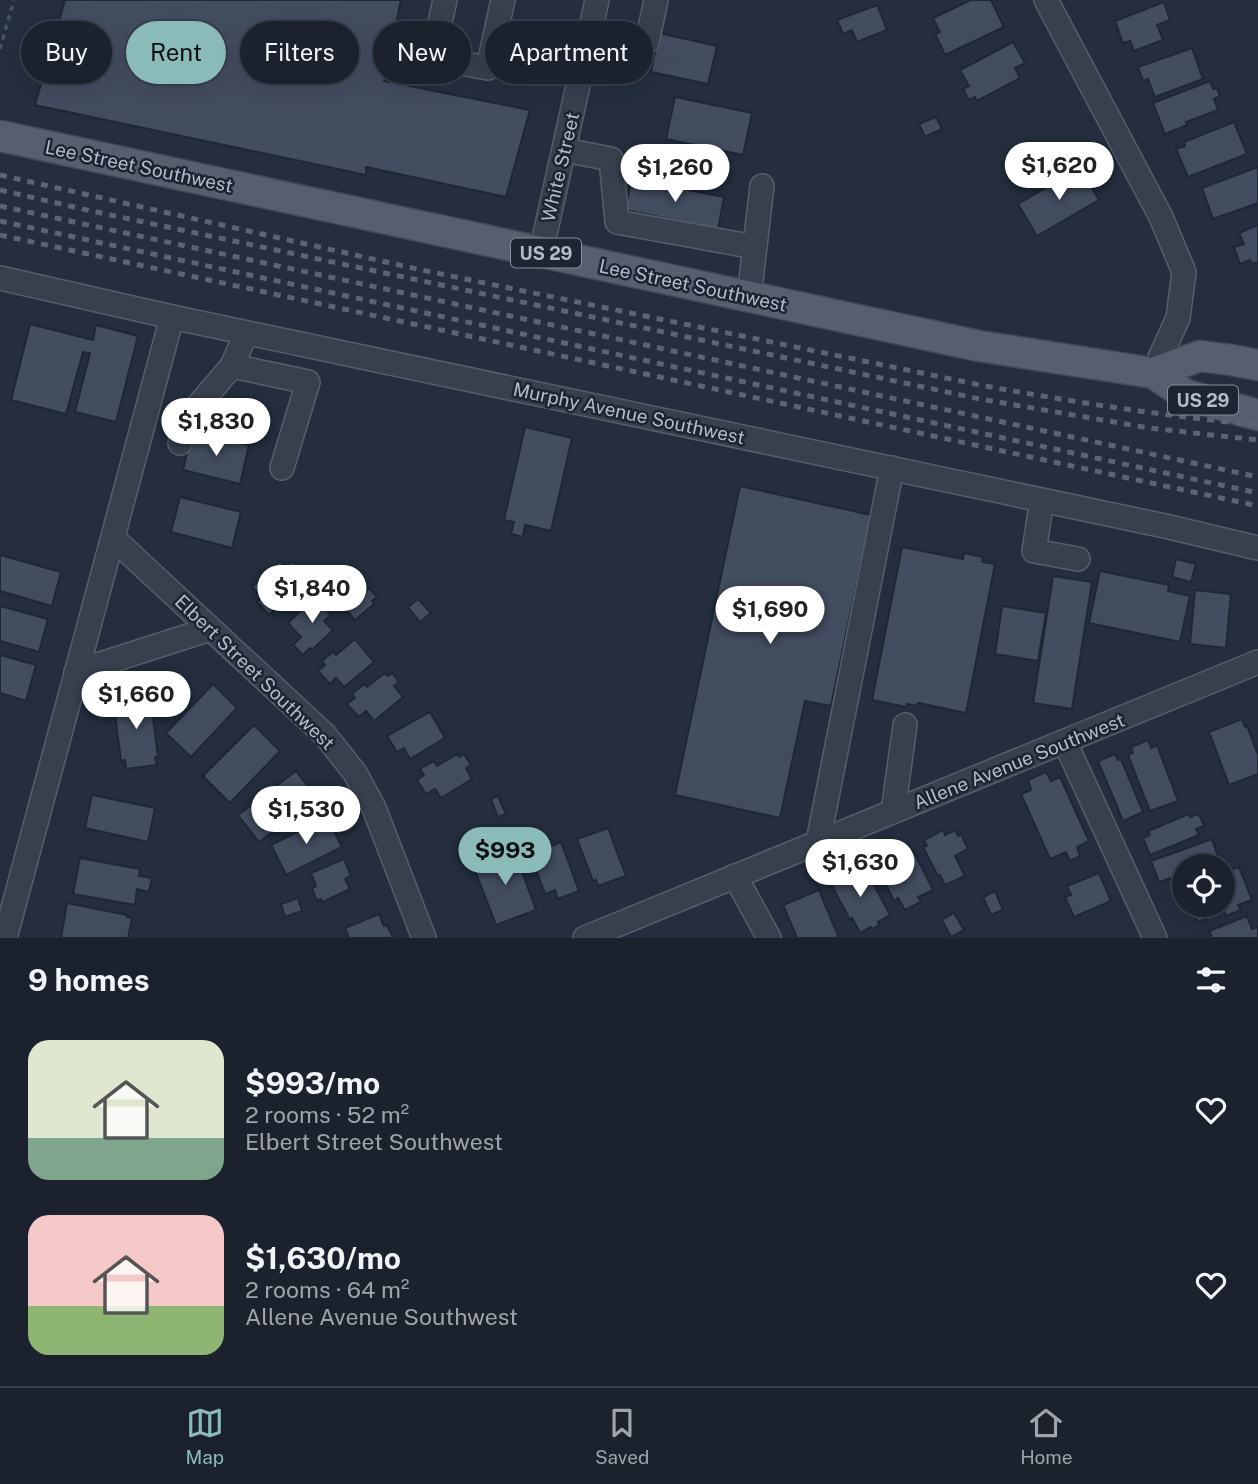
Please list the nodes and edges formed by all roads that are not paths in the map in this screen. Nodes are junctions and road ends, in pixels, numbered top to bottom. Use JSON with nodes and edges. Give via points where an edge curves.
{"nodes":[{"id":1,"x":445,"y":0,"type":"edge"},
{"id":2,"x":503,"y":0,"type":"edge"},
{"id":3,"x":597,"y":0,"type":"edge"},
{"id":4,"x":656,"y":0,"type":"edge"},
{"id":5,"x":1046,"y":0,"type":"edge"},
{"id":6,"x":440,"y":21,"type":"edge"},
{"id":7,"x":652,"y":21,"type":"edge"},
{"id":8,"x":471,"y":65,"type":"edge"},
{"id":9,"x":0,"y":136,"type":"edge"},
{"id":10,"x":564,"y":150,"type":"junction"},
{"id":11,"x":762,"y":186,"type":"dead end"},
{"id":12,"x":755,"y":247,"type":"junction"},
{"id":13,"x":541,"y":252,"type":"junction"},
{"id":14,"x":8,"y":280,"type":"edge"},
{"id":15,"x":749,"y":297,"type":"junction"},
{"id":16,"x":172,"y":317,"type":"junction"},
{"id":17,"x":246,"y":333,"type":"junction"},
{"id":18,"x":316,"y":348,"type":"junction"},
{"id":19,"x":1258,"y":365,"type":"edge"},
{"id":20,"x":232,"y":366,"type":"junction"},
{"id":21,"x":1153,"y":373,"type":"junction"},
{"id":22,"x":308,"y":382,"type":"junction"},
{"id":23,"x":190,"y":415,"type":"junction"},
{"id":24,"x":1258,"y":415,"type":"edge"},
{"id":25,"x":249,"y":429,"type":"dead end"},
{"id":26,"x":180,"y":443,"type":"dead end"},
{"id":27,"x":282,"y":468,"type":"dead end"},
{"id":28,"x":892,"y":468,"type":"junction"},
{"id":29,"x":1042,"y":500,"type":"junction"},
{"id":30,"x":113,"y":538,"type":"junction"},
{"id":31,"x":1258,"y":548,"type":"edge"},
{"id":32,"x":1078,"y":559,"type":"dead end"},
{"id":33,"x":210,"y":629,"type":"junction"},
{"id":34,"x":1258,"y":662,"type":"edge"},
{"id":35,"x":76,"y":672,"type":"junction"},
{"id":36,"x":905,"y":725,"type":"dead end"},
{"id":37,"x":1065,"y":742,"type":"junction"},
{"id":38,"x":893,"y":812,"type":"junction"},
{"id":39,"x":818,"y":842,"type":"junction"},
{"id":40,"x":735,"y":876,"type":"junction"},
{"id":41,"x":5,"y":938,"type":"edge"},
{"id":42,"x":424,"y":938,"type":"edge"},
{"id":43,"x":584,"y":938,"type":"edge"},
{"id":44,"x":769,"y":938,"type":"edge"},
{"id":45,"x":1155,"y":938,"type":"edge"}],
"edges":[{"from":1,"to":6,"type":"street"},
{"from":2,"to":8,"type":"street","via":[[488,68]]},
{"from":3,"to":10,"type":"street","name":"White Street"},
{"from":4,"to":7,"type":"street"},
{"from":5,"to":21,"type":"street","via":[[1161,217],[1184,272],[1178,318]]},
{"from":9,"to":13,"type":"main road","name":"Lee Street Southwest","number":"US 29"},
{"from":10,"to":12,"type":"street","via":[[611,159],[617,222]]},
{"from":10,"to":13,"type":"street","name":"White Street"},
{"from":11,"to":12,"type":"street"},
{"from":12,"to":15,"type":"street"},
{"from":13,"to":15,"type":"main road","name":"Lee Street Southwest","number":"US 29"},
{"from":14,"to":16,"type":"street","name":"Murphy Avenue Southwest"},
{"from":15,"to":21,"type":"main road","name":"Lee Street Southwest","number":"US 29","via":[[979,346]]},
{"from":16,"to":17,"type":"street","name":"Murphy Avenue Southwest"},
{"from":16,"to":30,"type":"street"},
{"from":17,"to":18,"type":"street","name":"Murphy Avenue Southwest"},
{"from":17,"to":20,"type":"street"},
{"from":18,"to":22,"type":"street"},
{"from":18,"to":28,"type":"street","name":"Murphy Avenue Southwest"},
{"from":19,"to":21,"type":"main road","number":"US 29","via":[[1200,356]]},
{"from":20,"to":22,"type":"street"},
{"from":20,"to":23,"type":"street"},
{"from":21,"to":24,"type":"main road","name":"Lee Street Southwest","number":"US 29","via":[[1186,395]]},
{"from":22,"to":27,"type":"street"},
{"from":23,"to":25,"type":"street"},
{"from":23,"to":26,"type":"street"},
{"from":28,"to":29,"type":"street","name":"Murphy Avenue Southwest","via":[[941,487]]},
{"from":28,"to":39,"type":"street"},
{"from":29,"to":31,"type":"street","name":"Murphy Avenue Southwest"},
{"from":29,"to":32,"type":"street","via":[[1034,551]]},
{"from":30,"to":33,"type":"street","name":"Elbert Street Southwest"},
{"from":30,"to":35,"type":"street"},
{"from":33,"to":35,"type":"street"},
{"from":33,"to":42,"type":"street","name":"Elbert Street Southwest","via":[[325,735],[355,773]]},
{"from":34,"to":37,"type":"street","name":"Allene Avenue Southwest"},
{"from":35,"to":41,"type":"street"},
{"from":36,"to":38,"type":"street"},
{"from":37,"to":38,"type":"street","name":"Allene Avenue Southwest"},
{"from":37,"to":45,"type":"street"},
{"from":38,"to":39,"type":"street","name":"Allene Avenue Southwest"},
{"from":39,"to":40,"type":"street","name":"Allene Avenue Southwest"},
{"from":40,"to":43,"type":"street","name":"Allene Avenue Southwest"},
{"from":40,"to":44,"type":"street"}]}
